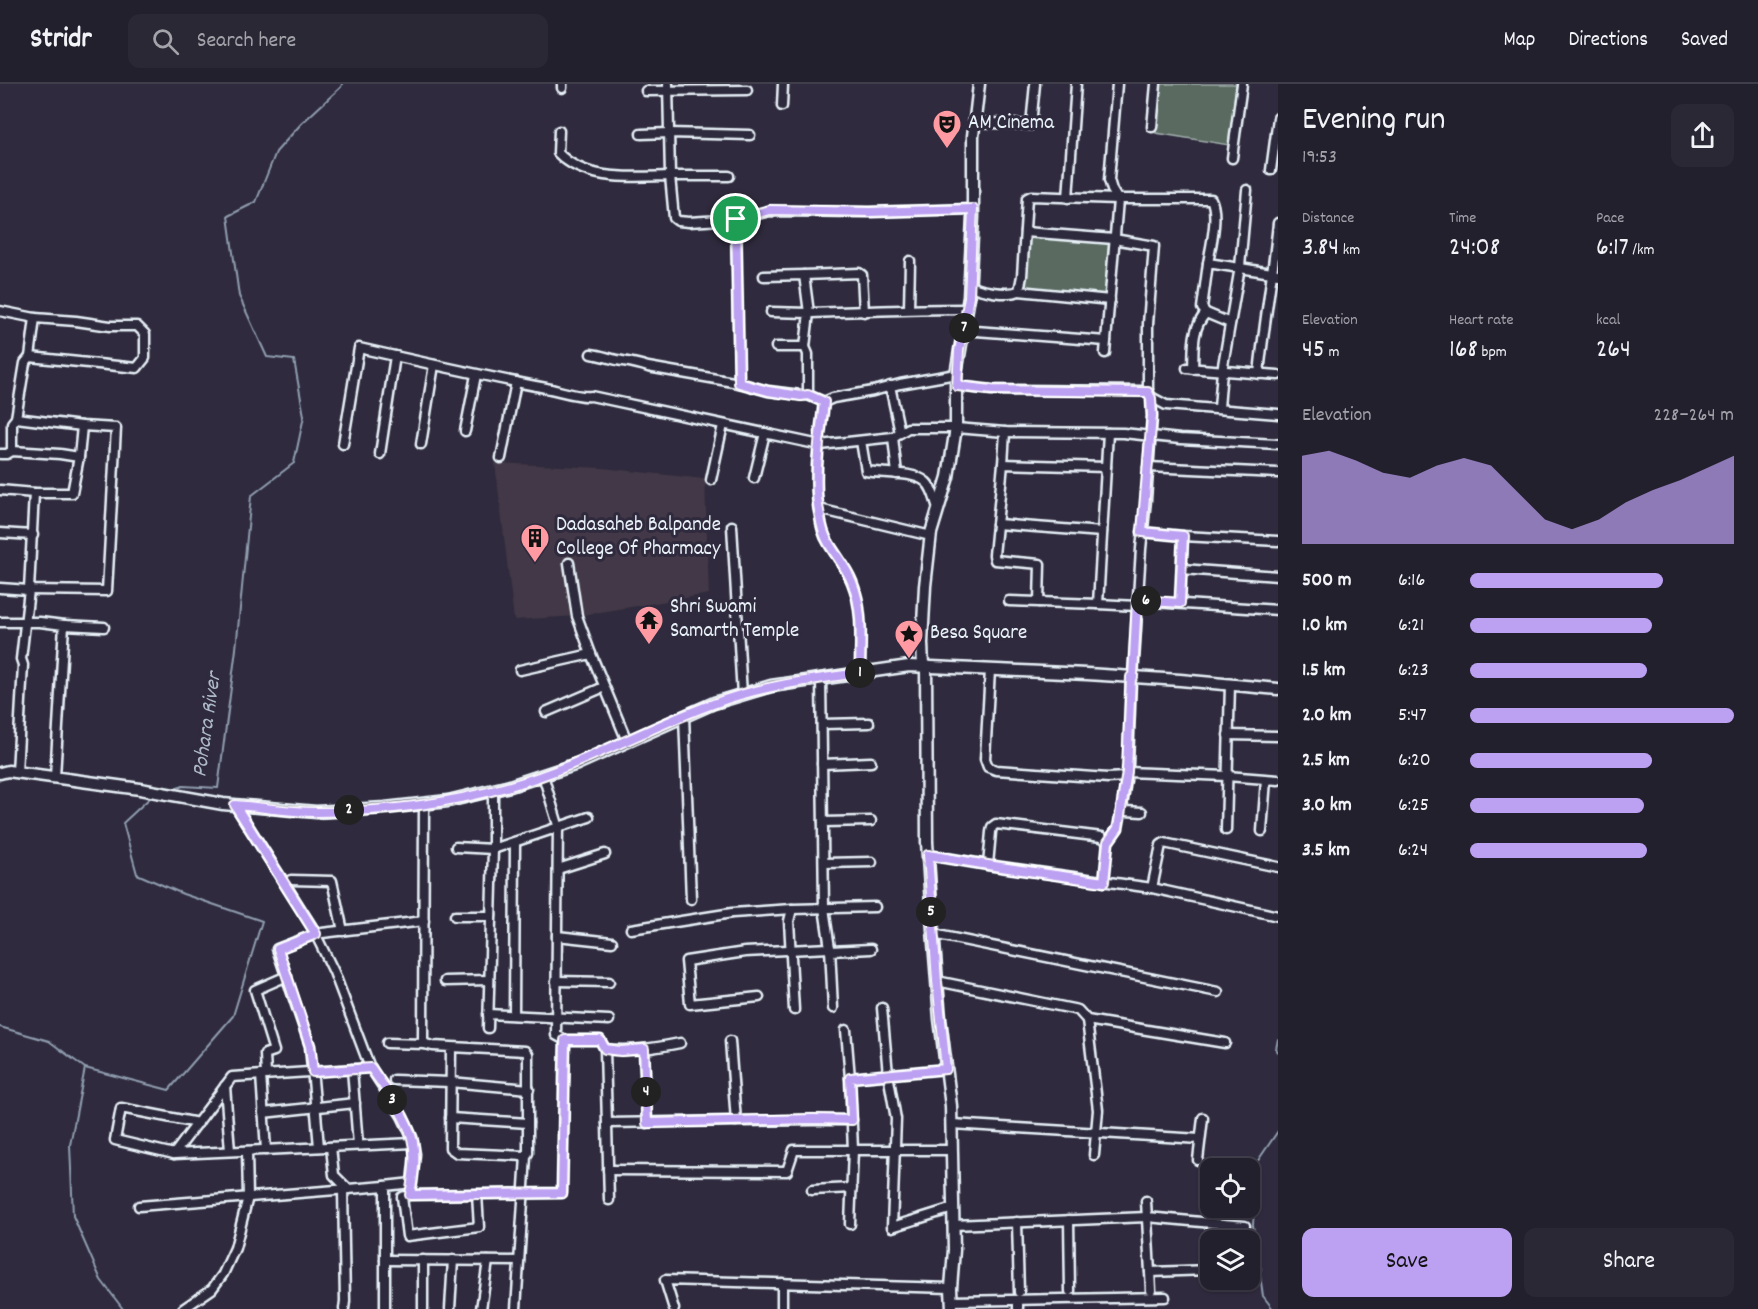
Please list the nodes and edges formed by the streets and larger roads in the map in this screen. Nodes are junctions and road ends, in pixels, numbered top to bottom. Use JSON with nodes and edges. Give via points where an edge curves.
{"nodes":[{"id":1,"x":783,"y":84,"type":"edge"},
{"id":2,"x":979,"y":84,"type":"edge"},
{"id":3,"x":1035,"y":84,"type":"edge"},
{"id":4,"x":1077,"y":84,"type":"edge"},
{"id":5,"x":1117,"y":84,"type":"edge"},
{"id":6,"x":1156,"y":84,"type":"edge"},
{"id":7,"x":1242,"y":84,"type":"edge"},
{"id":8,"x":668,"y":88,"type":"edge"},
{"id":9,"x":747,"y":90,"type":"dead end"},
{"id":10,"x":646,"y":91,"type":"dead end"},
{"id":11,"x":782,"y":106,"type":"dead end"},
{"id":12,"x":1278,"y":118,"type":"edge"},
{"id":13,"x":975,"y":122,"type":"junction"},
{"id":14,"x":1152,"y":127,"type":"dead end"},
{"id":15,"x":559,"y":131,"type":"dead end"},
{"id":16,"x":669,"y":133,"type":"junction"},
{"id":17,"x":641,"y":134,"type":"dead end"},
{"id":18,"x":750,"y":135,"type":"dead end"},
{"id":19,"x":1232,"y":158,"type":"dead end"},
{"id":20,"x":1271,"y":170,"type":"dead end"},
{"id":21,"x":670,"y":176,"type":"junction"},
{"id":22,"x":729,"y":177,"type":"dead end"},
{"id":23,"x":1247,"y":190,"type":"dead end"},
{"id":24,"x":1068,"y":198,"type":"junction"},
{"id":25,"x":1117,"y":199,"type":"junction"},
{"id":26,"x":973,"y":209,"type":"junction"},
{"id":27,"x":736,"y":219,"type":"junction"},
{"id":28,"x":1278,"y":223,"type":"edge"},
{"id":29,"x":1025,"y":232,"type":"junction"},
{"id":30,"x":1114,"y":238,"type":"junction"},
{"id":31,"x":910,"y":261,"type":"dead end"},
{"id":32,"x":1208,"y":262,"type":"junction"},
{"id":33,"x":1240,"y":267,"type":"junction"},
{"id":34,"x":1275,"y":273,"type":"edge"},
{"id":35,"x":804,"y":275,"type":"junction"},
{"id":36,"x":765,"y":276,"type":"dead end"},
{"id":37,"x":969,"y":286,"type":"junction"},
{"id":38,"x":1020,"y":291,"type":"junction"},
{"id":39,"x":1110,"y":300,"type":"junction"},
{"id":40,"x":909,"y":309,"type":"junction"},
{"id":41,"x":967,"y":309,"type":"junction"},
{"id":42,"x":0,"y":311,"type":"edge"},
{"id":43,"x":771,"y":312,"type":"dead end"},
{"id":44,"x":864,"y":312,"type":"junction"},
{"id":45,"x":809,"y":313,"type":"junction"},
{"id":46,"x":1206,"y":313,"type":"junction"},
{"id":47,"x":34,"y":318,"type":"junction"},
{"id":48,"x":1230,"y":323,"type":"junction"},
{"id":49,"x":963,"y":330,"type":"junction"},
{"id":50,"x":1106,"y":341,"type":"junction"},
{"id":51,"x":776,"y":347,"type":"dead end"},
{"id":52,"x":805,"y":347,"type":"junction"},
{"id":53,"x":1105,"y":353,"type":"dead end"},
{"id":54,"x":591,"y":354,"type":"dead end"},
{"id":55,"x":395,"y":356,"type":"junction"},
{"id":56,"x":30,"y":357,"type":"junction"},
{"id":57,"x":434,"y":365,"type":"junction"},
{"id":58,"x":1222,"y":371,"type":"junction"},
{"id":59,"x":957,"y":374,"type":"junction"},
{"id":60,"x":1259,"y":374,"type":"junction"},
{"id":61,"x":476,"y":375,"type":"junction"},
{"id":62,"x":1278,"y":375,"type":"edge"},
{"id":63,"x":516,"y":382,"type":"junction"},
{"id":64,"x":739,"y":383,"type":"junction"},
{"id":65,"x":890,"y":386,"type":"junction"},
{"id":66,"x":957,"y":386,"type":"junction"},
{"id":67,"x":1149,"y":394,"type":"junction"},
{"id":68,"x":808,"y":395,"type":"junction"},
{"id":69,"x":824,"y":402,"type":"junction"},
{"id":70,"x":1219,"y":408,"type":"junction"},
{"id":71,"x":1278,"y":414,"type":"edge"},
{"id":72,"x":16,"y":418,"type":"junction"},
{"id":73,"x":723,"y":425,"type":"junction"},
{"id":74,"x":82,"y":426,"type":"junction"},
{"id":75,"x":956,"y":428,"type":"junction"},
{"id":76,"x":465,"y":431,"type":"dead end"},
{"id":77,"x":1005,"y":432,"type":"junction"},
{"id":78,"x":765,"y":433,"type":"junction"},
{"id":79,"x":1108,"y":433,"type":"junction"},
{"id":80,"x":897,"y":435,"type":"junction"},
{"id":81,"x":1150,"y":435,"type":"junction"},
{"id":82,"x":861,"y":441,"type":"junction"},
{"id":83,"x":343,"y":444,"type":"dead end"},
{"id":84,"x":421,"y":444,"type":"dead end"},
{"id":85,"x":1278,"y":444,"type":"edge"},
{"id":86,"x":820,"y":445,"type":"junction"},
{"id":87,"x":12,"y":451,"type":"junction"},
{"id":88,"x":0,"y":454,"type":"edge"},
{"id":89,"x":380,"y":454,"type":"dead end"},
{"id":90,"x":79,"y":458,"type":"junction"},
{"id":91,"x":501,"y":458,"type":"dead end"},
{"id":92,"x":1003,"y":464,"type":"junction"},
{"id":93,"x":1148,"y":466,"type":"junction"},
{"id":94,"x":1106,"y":467,"type":"junction"},
{"id":95,"x":1278,"y":473,"type":"edge"},
{"id":96,"x":897,"y":474,"type":"junction"},
{"id":97,"x":754,"y":478,"type":"dead end"},
{"id":98,"x":711,"y":480,"type":"dead end"},
{"id":99,"x":0,"y":490,"type":"edge"},
{"id":100,"x":34,"y":493,"type":"junction"},
{"id":101,"x":938,"y":508,"type":"junction"},
{"id":102,"x":819,"y":509,"type":"junction"},
{"id":103,"x":997,"y":524,"type":"junction"},
{"id":104,"x":732,"y":526,"type":"dead end"},
{"id":105,"x":1101,"y":532,"type":"junction"},
{"id":106,"x":1142,"y":532,"type":"junction"},
{"id":107,"x":0,"y":533,"type":"edge"},
{"id":108,"x":33,"y":535,"type":"junction"},
{"id":109,"x":931,"y":536,"type":"junction"},
{"id":110,"x":1183,"y":536,"type":"junction"},
{"id":111,"x":1278,"y":541,"type":"edge"},
{"id":112,"x":569,"y":562,"type":"dead end"},
{"id":113,"x":1182,"y":569,"type":"junction"},
{"id":114,"x":1278,"y":576,"type":"edge"},
{"id":115,"x":0,"y":588,"type":"edge"},
{"id":116,"x":29,"y":591,"type":"junction"},
{"id":117,"x":1009,"y":601,"type":"dead end"},
{"id":118,"x":1039,"y":602,"type":"junction"},
{"id":119,"x":1137,"y":603,"type":"junction"},
{"id":120,"x":1180,"y":603,"type":"junction"},
{"id":121,"x":1098,"y":604,"type":"junction"},
{"id":122,"x":1278,"y":610,"type":"edge"},
{"id":123,"x":0,"y":622,"type":"edge"},
{"id":124,"x":26,"y":623,"type":"junction"},
{"id":125,"x":63,"y":625,"type":"junction"},
{"id":126,"x":104,"y":627,"type":"dead end"},
{"id":127,"x":591,"y":654,"type":"junction"},
{"id":128,"x":925,"y":666,"type":"junction"},
{"id":129,"x":520,"y":670,"type":"dead end"},
{"id":130,"x":990,"y":670,"type":"junction"},
{"id":131,"x":860,"y":673,"type":"junction"},
{"id":132,"x":1132,"y":677,"type":"junction"},
{"id":133,"x":821,"y":678,"type":"junction"},
{"id":134,"x":1230,"y":685,"type":"junction"},
{"id":135,"x":604,"y":687,"type":"junction"},
{"id":136,"x":1278,"y":689,"type":"edge"},
{"id":137,"x":742,"y":695,"type":"junction"},
{"id":138,"x":546,"y":712,"type":"dead end"},
{"id":139,"x":684,"y":716,"type":"junction"},
{"id":140,"x":869,"y":723,"type":"dead end"},
{"id":141,"x":822,"y":724,"type":"junction"},
{"id":142,"x":1228,"y":735,"type":"junction"},
{"id":143,"x":1278,"y":736,"type":"edge"},
{"id":144,"x":627,"y":741,"type":"junction"},
{"id":145,"x":871,"y":762,"type":"dead end"},
{"id":146,"x":822,"y":764,"type":"junction"},
{"id":147,"x":17,"y":772,"type":"junction"},
{"id":148,"x":0,"y":773,"type":"edge"},
{"id":149,"x":1126,"y":774,"type":"junction"},
{"id":150,"x":543,"y":775,"type":"junction"},
{"id":151,"x":1227,"y":776,"type":"junction"},
{"id":152,"x":55,"y":777,"type":"junction"},
{"id":153,"x":1266,"y":780,"type":"junction"},
{"id":154,"x":1278,"y":780,"type":"edge"},
{"id":155,"x":493,"y":790,"type":"junction"},
{"id":156,"x":424,"y":804,"type":"junction"},
{"id":157,"x":235,"y":805,"type":"junction"},
{"id":158,"x":1122,"y":807,"type":"junction"},
{"id":159,"x":1142,"y":812,"type":"dead end"},
{"id":160,"x":589,"y":817,"type":"dead end"},
{"id":161,"x":871,"y":821,"type":"dead end"},
{"id":162,"x":823,"y":822,"type":"junction"},
{"id":163,"x":558,"y":827,"type":"junction"},
{"id":164,"x":1226,"y":830,"type":"dead end"},
{"id":165,"x":1262,"y":831,"type":"dead end"},
{"id":166,"x":515,"y":842,"type":"junction"},
{"id":167,"x":1108,"y":842,"type":"junction"},
{"id":168,"x":456,"y":847,"type":"dead end"},
{"id":169,"x":493,"y":849,"type":"junction"},
{"id":170,"x":605,"y":854,"type":"dead end"},
{"id":171,"x":928,"y":855,"type":"junction"},
{"id":172,"x":872,"y":862,"type":"dead end"},
{"id":173,"x":824,"y":863,"type":"junction"},
{"id":174,"x":988,"y":865,"type":"junction"},
{"id":175,"x":1278,"y":867,"type":"edge"},
{"id":176,"x":558,"y":869,"type":"junction"},
{"id":177,"x":291,"y":880,"type":"dead end"},
{"id":178,"x":1104,"y":882,"type":"junction"},
{"id":179,"x":1152,"y":888,"type":"junction"},
{"id":180,"x":691,"y":899,"type":"dead end"},
{"id":181,"x":875,"y":907,"type":"dead end"},
{"id":182,"x":824,"y":908,"type":"junction"},
{"id":183,"x":792,"y":909,"type":"junction"},
{"id":184,"x":455,"y":916,"type":"dead end"},
{"id":185,"x":491,"y":916,"type":"junction"},
{"id":186,"x":1278,"y":916,"type":"edge"},
{"id":187,"x":424,"y":921,"type":"junction"},
{"id":188,"x":632,"y":929,"type":"dead end"},
{"id":189,"x":343,"y":931,"type":"junction"},
{"id":190,"x":319,"y":934,"type":"junction"},
{"id":191,"x":933,"y":934,"type":"junction"},
{"id":192,"x":557,"y":936,"type":"junction"},
{"id":193,"x":612,"y":942,"type":"dead end"},
{"id":194,"x":830,"y":949,"type":"junction"},
{"id":195,"x":871,"y":949,"type":"dead end"},
{"id":196,"x":790,"y":950,"type":"junction"},
{"id":197,"x":287,"y":976,"type":"junction"},
{"id":198,"x":489,"y":980,"type":"junction"},
{"id":199,"x":446,"y":981,"type":"dead end"},
{"id":200,"x":556,"y":981,"type":"junction"},
{"id":201,"x":937,"y":981,"type":"junction"},
{"id":202,"x":609,"y":982,"type":"dead end"},
{"id":203,"x":1218,"y":993,"type":"dead end"},
{"id":204,"x":759,"y":997,"type":"dead end"},
{"id":205,"x":833,"y":1008,"type":"dead end"},
{"id":206,"x":882,"y":1008,"type":"dead end"},
{"id":207,"x":794,"y":1010,"type":"dead end"},
{"id":208,"x":488,"y":1014,"type":"junction"},
{"id":209,"x":514,"y":1015,"type":"junction"},
{"id":210,"x":556,"y":1017,"type":"junction"},
{"id":211,"x":609,"y":1020,"type":"dead end"},
{"id":212,"x":1087,"y":1020,"type":"junction"},
{"id":213,"x":488,"y":1028,"type":"dead end"},
{"id":214,"x":846,"y":1030,"type":"dead end"},
{"id":215,"x":565,"y":1040,"type":"junction"},
{"id":216,"x":730,"y":1041,"type":"dead end"},
{"id":217,"x":387,"y":1043,"type":"dead end"},
{"id":218,"x":680,"y":1043,"type":"dead end"},
{"id":219,"x":425,"y":1044,"type":"junction"},
{"id":220,"x":1226,"y":1044,"type":"dead end"},
{"id":221,"x":451,"y":1048,"type":"junction"},
{"id":222,"x":605,"y":1049,"type":"junction"},
{"id":223,"x":644,"y":1049,"type":"junction"},
{"id":224,"x":371,"y":1068,"type":"junction"},
{"id":225,"x":352,"y":1069,"type":"junction"},
{"id":226,"x":946,"y":1069,"type":"junction"},
{"id":227,"x":313,"y":1072,"type":"junction"},
{"id":228,"x":888,"y":1074,"type":"junction"},
{"id":229,"x":263,"y":1075,"type":"junction"},
{"id":230,"x":850,"y":1078,"type":"junction"},
{"id":231,"x":394,"y":1080,"type":"dead end"},
{"id":232,"x":450,"y":1082,"type":"junction"},
{"id":233,"x":225,"y":1086,"type":"junction"},
{"id":234,"x":529,"y":1089,"type":"junction"},
{"id":235,"x":355,"y":1103,"type":"junction"},
{"id":236,"x":316,"y":1107,"type":"junction"},
{"id":237,"x":263,"y":1113,"type":"junction"},
{"id":238,"x":450,"y":1118,"type":"junction"},
{"id":239,"x":1203,"y":1118,"type":"dead end"},
{"id":240,"x":852,"y":1120,"type":"junction"},
{"id":241,"x":736,"y":1121,"type":"junction"},
{"id":242,"x":198,"y":1123,"type":"junction"},
{"id":243,"x":528,"y":1123,"type":"junction"},
{"id":244,"x":647,"y":1123,"type":"junction"},
{"id":245,"x":607,"y":1124,"type":"junction"},
{"id":246,"x":952,"y":1124,"type":"junction"},
{"id":247,"x":1096,"y":1133,"type":"junction"},
{"id":248,"x":1200,"y":1139,"type":"junction"},
{"id":249,"x":413,"y":1143,"type":"junction"},
{"id":250,"x":358,"y":1145,"type":"junction"},
{"id":251,"x":320,"y":1147,"type":"junction"},
{"id":252,"x":331,"y":1147,"type":"junction"},
{"id":253,"x":247,"y":1150,"type":"junction"},
{"id":254,"x":266,"y":1150,"type":"junction"},
{"id":255,"x":853,"y":1150,"type":"junction"},
{"id":256,"x":894,"y":1150,"type":"junction"},
{"id":257,"x":952,"y":1150,"type":"junction"},
{"id":258,"x":230,"y":1151,"type":"junction"},
{"id":259,"x":174,"y":1154,"type":"junction"},
{"id":260,"x":1094,"y":1155,"type":"dead end"},
{"id":261,"x":526,"y":1156,"type":"junction"},
{"id":262,"x":1198,"y":1160,"type":"dead end"},
{"id":263,"x":608,"y":1170,"type":"junction"},
{"id":264,"x":412,"y":1182,"type":"junction"},
{"id":265,"x":385,"y":1186,"type":"junction"},
{"id":266,"x":852,"y":1188,"type":"junction"},
{"id":267,"x":345,"y":1190,"type":"junction"},
{"id":268,"x":812,"y":1190,"type":"dead end"},
{"id":269,"x":524,"y":1193,"type":"junction"},
{"id":270,"x":477,"y":1194,"type":"junction"},
{"id":271,"x":410,"y":1195,"type":"junction"},
{"id":272,"x":248,"y":1197,"type":"junction"},
{"id":273,"x":609,"y":1200,"type":"dead end"},
{"id":274,"x":1146,"y":1201,"type":"dead end"},
{"id":275,"x":140,"y":1206,"type":"dead end"},
{"id":276,"x":953,"y":1208,"type":"junction"},
{"id":277,"x":1147,"y":1217,"type":"junction"},
{"id":278,"x":1069,"y":1220,"type":"junction"},
{"id":279,"x":1017,"y":1222,"type":"junction"},
{"id":280,"x":850,"y":1224,"type":"dead end"},
{"id":281,"x":954,"y":1225,"type":"junction"},
{"id":282,"x":1245,"y":1226,"type":"dead end"},
{"id":283,"x":385,"y":1260,"type":"junction"},
{"id":284,"x":423,"y":1260,"type":"junction"},
{"id":285,"x":453,"y":1260,"type":"junction"},
{"id":286,"x":488,"y":1261,"type":"junction"},
{"id":287,"x":519,"y":1261,"type":"junction"},
{"id":288,"x":1200,"y":1270,"type":"edge"},
{"id":289,"x":1150,"y":1272,"type":"junction"},
{"id":290,"x":782,"y":1283,"type":"junction"},
{"id":291,"x":951,"y":1288,"type":"junction"},
{"id":292,"x":1150,"y":1290,"type":"dead end"},
{"id":293,"x":1070,"y":1291,"type":"dead end"},
{"id":294,"x":1165,"y":1297,"type":"dead end"},
{"id":295,"x":1018,"y":1300,"type":"edge"},
{"id":296,"x":952,"y":1305,"type":"edge"},
{"id":297,"x":183,"y":1309,"type":"edge"},
{"id":298,"x":344,"y":1309,"type":"edge"},
{"id":299,"x":385,"y":1309,"type":"edge"},
{"id":300,"x":423,"y":1309,"type":"edge"},
{"id":301,"x":450,"y":1309,"type":"edge"},
{"id":302,"x":481,"y":1309,"type":"edge"},
{"id":303,"x":516,"y":1309,"type":"edge"},
{"id":304,"x":674,"y":1309,"type":"edge"},
{"id":305,"x":782,"y":1309,"type":"edge"}],
"edges":[{"from":1,"to":11,"type":"street"},
{"from":2,"to":13,"type":"street"},
{"from":3,"to":13,"type":"street","via":[[1031,125]]},
{"from":4,"to":24,"type":"street"},
{"from":5,"to":25,"type":"street","via":[[1109,180]]},
{"from":6,"to":14,"type":"street"},
{"from":7,"to":19,"type":"street"},
{"from":8,"to":9,"type":"street"},
{"from":8,"to":10,"type":"street"},
{"from":8,"to":16,"type":"street"},
{"from":12,"to":20,"type":"street"},
{"from":13,"to":26,"type":"street"},
{"from":15,"to":21,"type":"street","via":[[558,153],[579,168],[623,177]]},
{"from":16,"to":17,"type":"street"},
{"from":16,"to":18,"type":"street"},
{"from":16,"to":21,"type":"street"},
{"from":21,"to":22,"type":"street"},
{"from":21,"to":27,"type":"street","via":[[674,218],[678,221]]},
{"from":23,"to":33,"type":"street"},
{"from":24,"to":25,"type":"street"},
{"from":24,"to":29,"type":"street","via":[[1027,198]]},
{"from":25,"to":30,"type":"street"},
{"from":25,"to":32,"type":"street","via":[[1211,199],[1214,226]]},
{"from":26,"to":27,"type":"street","via":[[770,210]]},
{"from":26,"to":37,"type":"street"},
{"from":27,"to":64,"type":"street"},
{"from":28,"to":34,"type":"street"},
{"from":29,"to":30,"type":"street"},
{"from":29,"to":38,"type":"street"},
{"from":30,"to":39,"type":"street"},
{"from":30,"to":67,"type":"street","via":[[1154,246],[1148,324]]},
{"from":31,"to":40,"type":"street"},
{"from":32,"to":33,"type":"street"},
{"from":32,"to":46,"type":"street","via":[[1202,302]]},
{"from":33,"to":34,"type":"street"},
{"from":33,"to":48,"type":"street"},
{"from":34,"to":60,"type":"street","via":[[1266,309]]},
{"from":35,"to":36,"type":"street"},
{"from":35,"to":44,"type":"street","via":[[859,273]]},
{"from":35,"to":45,"type":"street"},
{"from":37,"to":38,"type":"street"},
{"from":37,"to":41,"type":"street"},
{"from":38,"to":39,"type":"street"},
{"from":39,"to":50,"type":"street"},
{"from":40,"to":41,"type":"street"},
{"from":40,"to":44,"type":"street"},
{"from":41,"to":49,"type":"street"},
{"from":42,"to":47,"type":"street"},
{"from":43,"to":45,"type":"street"},
{"from":44,"to":45,"type":"street"},
{"from":45,"to":52,"type":"street"},
{"from":46,"to":48,"type":"street"},
{"from":46,"to":58,"type":"street","via":[[1197,324],[1190,369]]},
{"from":47,"to":56,"type":"street"},
{"from":47,"to":56,"type":"street","via":[[137,326],[145,334],[145,358],[137,368]]},
{"from":48,"to":58,"type":"street"},
{"from":49,"to":50,"type":"street"},
{"from":49,"to":59,"type":"street"},
{"from":50,"to":53,"type":"street"},
{"from":51,"to":52,"type":"street"},
{"from":52,"to":68,"type":"street"},
{"from":54,"to":64,"type":"street"},
{"from":55,"to":57,"type":"street"},
{"from":55,"to":83,"type":"street","via":[[359,348]]},
{"from":55,"to":89,"type":"street"},
{"from":56,"to":72,"type":"street","via":[[25,363]]},
{"from":57,"to":61,"type":"street"},
{"from":57,"to":84,"type":"street"},
{"from":58,"to":60,"type":"street"},
{"from":58,"to":70,"type":"street"},
{"from":59,"to":65,"type":"street"},
{"from":59,"to":66,"type":"street"},
{"from":60,"to":62,"type":"street"},
{"from":61,"to":63,"type":"street"},
{"from":61,"to":76,"type":"street"},
{"from":63,"to":73,"type":"street"},
{"from":63,"to":91,"type":"street"},
{"from":64,"to":68,"type":"street"},
{"from":65,"to":69,"type":"street"},
{"from":65,"to":80,"type":"street"},
{"from":66,"to":67,"type":"street"},
{"from":66,"to":75,"type":"street"},
{"from":67,"to":70,"type":"street","via":[[1166,405]]},
{"from":67,"to":81,"type":"street"},
{"from":68,"to":69,"type":"street"},
{"from":69,"to":86,"type":"street"},
{"from":70,"to":71,"type":"street"},
{"from":72,"to":74,"type":"street"},
{"from":72,"to":87,"type":"street","via":[[12,423]]},
{"from":73,"to":78,"type":"street"},
{"from":73,"to":98,"type":"street"},
{"from":74,"to":90,"type":"street"},
{"from":74,"to":116,"type":"street","via":[[116,428],[107,591]]},
{"from":75,"to":77,"type":"street"},
{"from":75,"to":80,"type":"street","via":[[908,428]]},
{"from":75,"to":101,"type":"street"},
{"from":77,"to":79,"type":"street"},
{"from":77,"to":92,"type":"street"},
{"from":78,"to":86,"type":"street"},
{"from":78,"to":97,"type":"street"},
{"from":79,"to":81,"type":"street"},
{"from":79,"to":94,"type":"street"},
{"from":80,"to":82,"type":"street"},
{"from":80,"to":96,"type":"street"},
{"from":81,"to":85,"type":"street"},
{"from":81,"to":93,"type":"street"},
{"from":82,"to":86,"type":"street"},
{"from":82,"to":96,"type":"street","via":[[866,471]]},
{"from":86,"to":102,"type":"street","via":[[816,492]]},
{"from":87,"to":88,"type":"street"},
{"from":87,"to":90,"type":"street"},
{"from":90,"to":100,"type":"street","via":[[72,493]]},
{"from":92,"to":94,"type":"street"},
{"from":92,"to":103,"type":"street"},
{"from":93,"to":95,"type":"street"},
{"from":93,"to":106,"type":"street"},
{"from":94,"to":105,"type":"street"},
{"from":96,"to":101,"type":"street","via":[[925,481]]},
{"from":99,"to":100,"type":"street"},
{"from":100,"to":108,"type":"street"},
{"from":101,"to":109,"type":"street"},
{"from":102,"to":109,"type":"street"},
{"from":102,"to":131,"type":"street","via":[[827,541],[841,559],[858,604]]},
{"from":103,"to":105,"type":"street"},
{"from":103,"to":118,"type":"street","via":[[995,560],[1040,564]]},
{"from":104,"to":137,"type":"street"},
{"from":105,"to":121,"type":"street"},
{"from":106,"to":110,"type":"street"},
{"from":106,"to":119,"type":"street"},
{"from":107,"to":108,"type":"street"},
{"from":108,"to":116,"type":"street"},
{"from":109,"to":128,"type":"street","via":[[921,643]]},
{"from":110,"to":111,"type":"street"},
{"from":110,"to":113,"type":"street"},
{"from":112,"to":127,"type":"street","via":[[577,616]]},
{"from":113,"to":114,"type":"street"},
{"from":113,"to":120,"type":"street"},
{"from":115,"to":116,"type":"street"},
{"from":116,"to":124,"type":"street"},
{"from":117,"to":118,"type":"street"},
{"from":118,"to":121,"type":"street"},
{"from":119,"to":120,"type":"street"},
{"from":119,"to":121,"type":"street"},
{"from":119,"to":132,"type":"street"},
{"from":120,"to":122,"type":"street"},
{"from":123,"to":124,"type":"street"},
{"from":124,"to":125,"type":"street"},
{"from":124,"to":147,"type":"street"},
{"from":125,"to":126,"type":"street"},
{"from":125,"to":152,"type":"street"},
{"from":127,"to":129,"type":"street"},
{"from":127,"to":135,"type":"street"},
{"from":128,"to":130,"type":"street"},
{"from":128,"to":131,"type":"street"},
{"from":128,"to":171,"type":"street"},
{"from":130,"to":132,"type":"street"},
{"from":130,"to":149,"type":"street","via":[[985,759],[988,767],[1108,778]]},
{"from":131,"to":133,"type":"street"},
{"from":132,"to":134,"type":"street"},
{"from":132,"to":149,"type":"street"},
{"from":133,"to":137,"type":"street"},
{"from":133,"to":141,"type":"street"},
{"from":134,"to":136,"type":"street"},
{"from":134,"to":142,"type":"street"},
{"from":135,"to":138,"type":"street"},
{"from":135,"to":144,"type":"street"},
{"from":137,"to":139,"type":"street"},
{"from":139,"to":144,"type":"street"},
{"from":139,"to":180,"type":"street"},
{"from":140,"to":141,"type":"street"},
{"from":141,"to":146,"type":"street"},
{"from":142,"to":143,"type":"street"},
{"from":142,"to":151,"type":"street"},
{"from":144,"to":150,"type":"street"},
{"from":145,"to":146,"type":"street"},
{"from":146,"to":162,"type":"street"},
{"from":147,"to":148,"type":"street"},
{"from":147,"to":152,"type":"street"},
{"from":149,"to":151,"type":"street"},
{"from":149,"to":158,"type":"street"},
{"from":150,"to":155,"type":"street"},
{"from":150,"to":163,"type":"street"},
{"from":151,"to":153,"type":"street"},
{"from":151,"to":164,"type":"street"},
{"from":152,"to":157,"type":"street"},
{"from":153,"to":154,"type":"street"},
{"from":153,"to":165,"type":"street"},
{"from":155,"to":156,"type":"street"},
{"from":155,"to":169,"type":"street"},
{"from":156,"to":157,"type":"street","via":[[316,812]]},
{"from":156,"to":187,"type":"street"},
{"from":157,"to":190,"type":"street"},
{"from":158,"to":159,"type":"street"},
{"from":158,"to":167,"type":"street","via":[[1118,828]]},
{"from":160,"to":163,"type":"street"},
{"from":161,"to":162,"type":"street"},
{"from":162,"to":173,"type":"street"},
{"from":163,"to":166,"type":"street"},
{"from":163,"to":176,"type":"street"},
{"from":166,"to":169,"type":"street"},
{"from":166,"to":209,"type":"street"},
{"from":167,"to":174,"type":"street","via":[[1102,837],[996,824],[991,832]]},
{"from":167,"to":178,"type":"street"},
{"from":168,"to":169,"type":"street"},
{"from":169,"to":185,"type":"street"},
{"from":170,"to":176,"type":"street"},
{"from":171,"to":174,"type":"street"},
{"from":171,"to":191,"type":"street"},
{"from":172,"to":173,"type":"street"},
{"from":173,"to":182,"type":"street"},
{"from":174,"to":178,"type":"street"},
{"from":175,"to":179,"type":"street","via":[[1164,843]]},
{"from":176,"to":192,"type":"street"},
{"from":177,"to":189,"type":"street","via":[[332,881]]},
{"from":178,"to":179,"type":"street"},
{"from":179,"to":186,"type":"street"},
{"from":181,"to":182,"type":"street"},
{"from":182,"to":183,"type":"street"},
{"from":182,"to":194,"type":"street"},
{"from":183,"to":188,"type":"street","via":[[732,913]]},
{"from":183,"to":196,"type":"street"},
{"from":184,"to":185,"type":"street"},
{"from":185,"to":198,"type":"street"},
{"from":187,"to":189,"type":"street"},
{"from":187,"to":219,"type":"street"},
{"from":189,"to":190,"type":"street"},
{"from":190,"to":197,"type":"street","via":[[278,949]]},
{"from":190,"to":224,"type":"street"},
{"from":191,"to":201,"type":"street"},
{"from":191,"to":203,"type":"street"},
{"from":192,"to":193,"type":"street"},
{"from":192,"to":200,"type":"street"},
{"from":194,"to":195,"type":"street"},
{"from":194,"to":196,"type":"street"},
{"from":194,"to":205,"type":"street"},
{"from":196,"to":204,"type":"street","via":[[686,961],[690,1004]]},
{"from":196,"to":207,"type":"street"},
{"from":197,"to":227,"type":"street","via":[[310,1046]]},
{"from":197,"to":229,"type":"street","via":[[255,990],[274,1051],[265,1054]]},
{"from":198,"to":199,"type":"street"},
{"from":198,"to":208,"type":"street"},
{"from":200,"to":202,"type":"street"},
{"from":200,"to":210,"type":"street"},
{"from":201,"to":212,"type":"street","via":[[1078,1010]]},
{"from":201,"to":226,"type":"street"},
{"from":206,"to":228,"type":"street"},
{"from":208,"to":209,"type":"street"},
{"from":208,"to":213,"type":"street"},
{"from":209,"to":210,"type":"street"},
{"from":210,"to":211,"type":"street"},
{"from":210,"to":215,"type":"street","via":[[556,1035]]},
{"from":212,"to":220,"type":"street"},
{"from":212,"to":247,"type":"street","via":[[1098,1110]]},
{"from":214,"to":230,"type":"street"},
{"from":215,"to":222,"type":"street","via":[[600,1040]]},
{"from":215,"to":269,"type":"street","via":[[562,1193]]},
{"from":216,"to":241,"type":"street"},
{"from":217,"to":219,"type":"street"},
{"from":218,"to":223,"type":"street"},
{"from":219,"to":221,"type":"street"},
{"from":221,"to":232,"type":"street"},
{"from":221,"to":234,"type":"street","via":[[525,1051],[530,1057]]},
{"from":222,"to":223,"type":"street"},
{"from":222,"to":245,"type":"street"},
{"from":223,"to":244,"type":"street"},
{"from":224,"to":225,"type":"street"},
{"from":224,"to":249,"type":"street","via":[[402,1116]]},
{"from":225,"to":227,"type":"street"},
{"from":225,"to":235,"type":"street"},
{"from":226,"to":228,"type":"street"},
{"from":226,"to":246,"type":"street"},
{"from":227,"to":229,"type":"street"},
{"from":227,"to":236,"type":"street"},
{"from":228,"to":230,"type":"street"},
{"from":228,"to":256,"type":"street","via":[[896,1119]]},
{"from":229,"to":233,"type":"street","via":[[232,1077]]},
{"from":229,"to":237,"type":"street"},
{"from":230,"to":240,"type":"street"},
{"from":231,"to":232,"type":"street"},
{"from":232,"to":234,"type":"street"},
{"from":232,"to":238,"type":"street"},
{"from":233,"to":242,"type":"street"},
{"from":233,"to":258,"type":"street"},
{"from":234,"to":243,"type":"street"},
{"from":235,"to":236,"type":"street"},
{"from":235,"to":250,"type":"street"},
{"from":236,"to":237,"type":"street"},
{"from":236,"to":251,"type":"street"},
{"from":237,"to":254,"type":"street"},
{"from":238,"to":243,"type":"street"},
{"from":238,"to":261,"type":"street","via":[[450,1148],[457,1153]]},
{"from":239,"to":248,"type":"street"},
{"from":240,"to":241,"type":"street"},
{"from":240,"to":255,"type":"street"},
{"from":241,"to":244,"type":"street"},
{"from":242,"to":259,"type":"street"},
{"from":242,"to":259,"type":"street","via":[[121,1108],[115,1140]]},
{"from":243,"to":261,"type":"street"},
{"from":244,"to":245,"type":"street"},
{"from":245,"to":263,"type":"street"},
{"from":246,"to":247,"type":"street"},
{"from":246,"to":257,"type":"street"},
{"from":247,"to":248,"type":"street"},
{"from":247,"to":260,"type":"street"},
{"from":248,"to":262,"type":"street"},
{"from":249,"to":250,"type":"street"},
{"from":249,"to":264,"type":"street"},
{"from":250,"to":252,"type":"street"},
{"from":251,"to":252,"type":"street"},
{"from":251,"to":254,"type":"street"},
{"from":252,"to":267,"type":"street","via":[[334,1175]]},
{"from":253,"to":254,"type":"street"},
{"from":253,"to":258,"type":"street"},
{"from":253,"to":272,"type":"street"},
{"from":255,"to":256,"type":"street"},
{"from":255,"to":263,"type":"street","via":[[794,1150],[787,1171]]},
{"from":255,"to":266,"type":"street"},
{"from":256,"to":257,"type":"street"},
{"from":256,"to":276,"type":"street","via":[[892,1227]]},
{"from":257,"to":276,"type":"street"},
{"from":258,"to":259,"type":"street"},
{"from":261,"to":269,"type":"street"},
{"from":263,"to":273,"type":"street"},
{"from":264,"to":265,"type":"street"},
{"from":264,"to":271,"type":"street"},
{"from":265,"to":267,"type":"street"},
{"from":265,"to":283,"type":"street"},
{"from":266,"to":268,"type":"street"},
{"from":266,"to":280,"type":"street"},
{"from":267,"to":272,"type":"street"},
{"from":267,"to":298,"type":"street"},
{"from":269,"to":270,"type":"street"},
{"from":269,"to":287,"type":"street"},
{"from":270,"to":271,"type":"street"},
{"from":270,"to":271,"type":"street","via":[[479,1227],[407,1236],[402,1197]]},
{"from":272,"to":275,"type":"street"},
{"from":272,"to":297,"type":"street","via":[[235,1248],[223,1274],[212,1289]]},
{"from":274,"to":277,"type":"street"},
{"from":276,"to":281,"type":"street"},
{"from":277,"to":278,"type":"street"},
{"from":277,"to":282,"type":"street"},
{"from":277,"to":289,"type":"street"},
{"from":278,"to":279,"type":"street"},
{"from":278,"to":293,"type":"street"},
{"from":279,"to":281,"type":"street"},
{"from":279,"to":295,"type":"street"},
{"from":281,"to":291,"type":"street"},
{"from":283,"to":284,"type":"street"},
{"from":283,"to":299,"type":"street"},
{"from":284,"to":285,"type":"street"},
{"from":284,"to":300,"type":"street"},
{"from":285,"to":286,"type":"street"},
{"from":285,"to":301,"type":"street"},
{"from":286,"to":287,"type":"street"},
{"from":286,"to":302,"type":"street"},
{"from":287,"to":303,"type":"street"},
{"from":288,"to":289,"type":"street"},
{"from":289,"to":292,"type":"street"},
{"from":290,"to":291,"type":"street"},
{"from":290,"to":304,"type":"street","via":[[665,1280]]},
{"from":290,"to":305,"type":"street"},
{"from":291,"to":296,"type":"street"},
{"from":294,"to":295,"type":"street"},
{"from":295,"to":296,"type":"street"}]}
